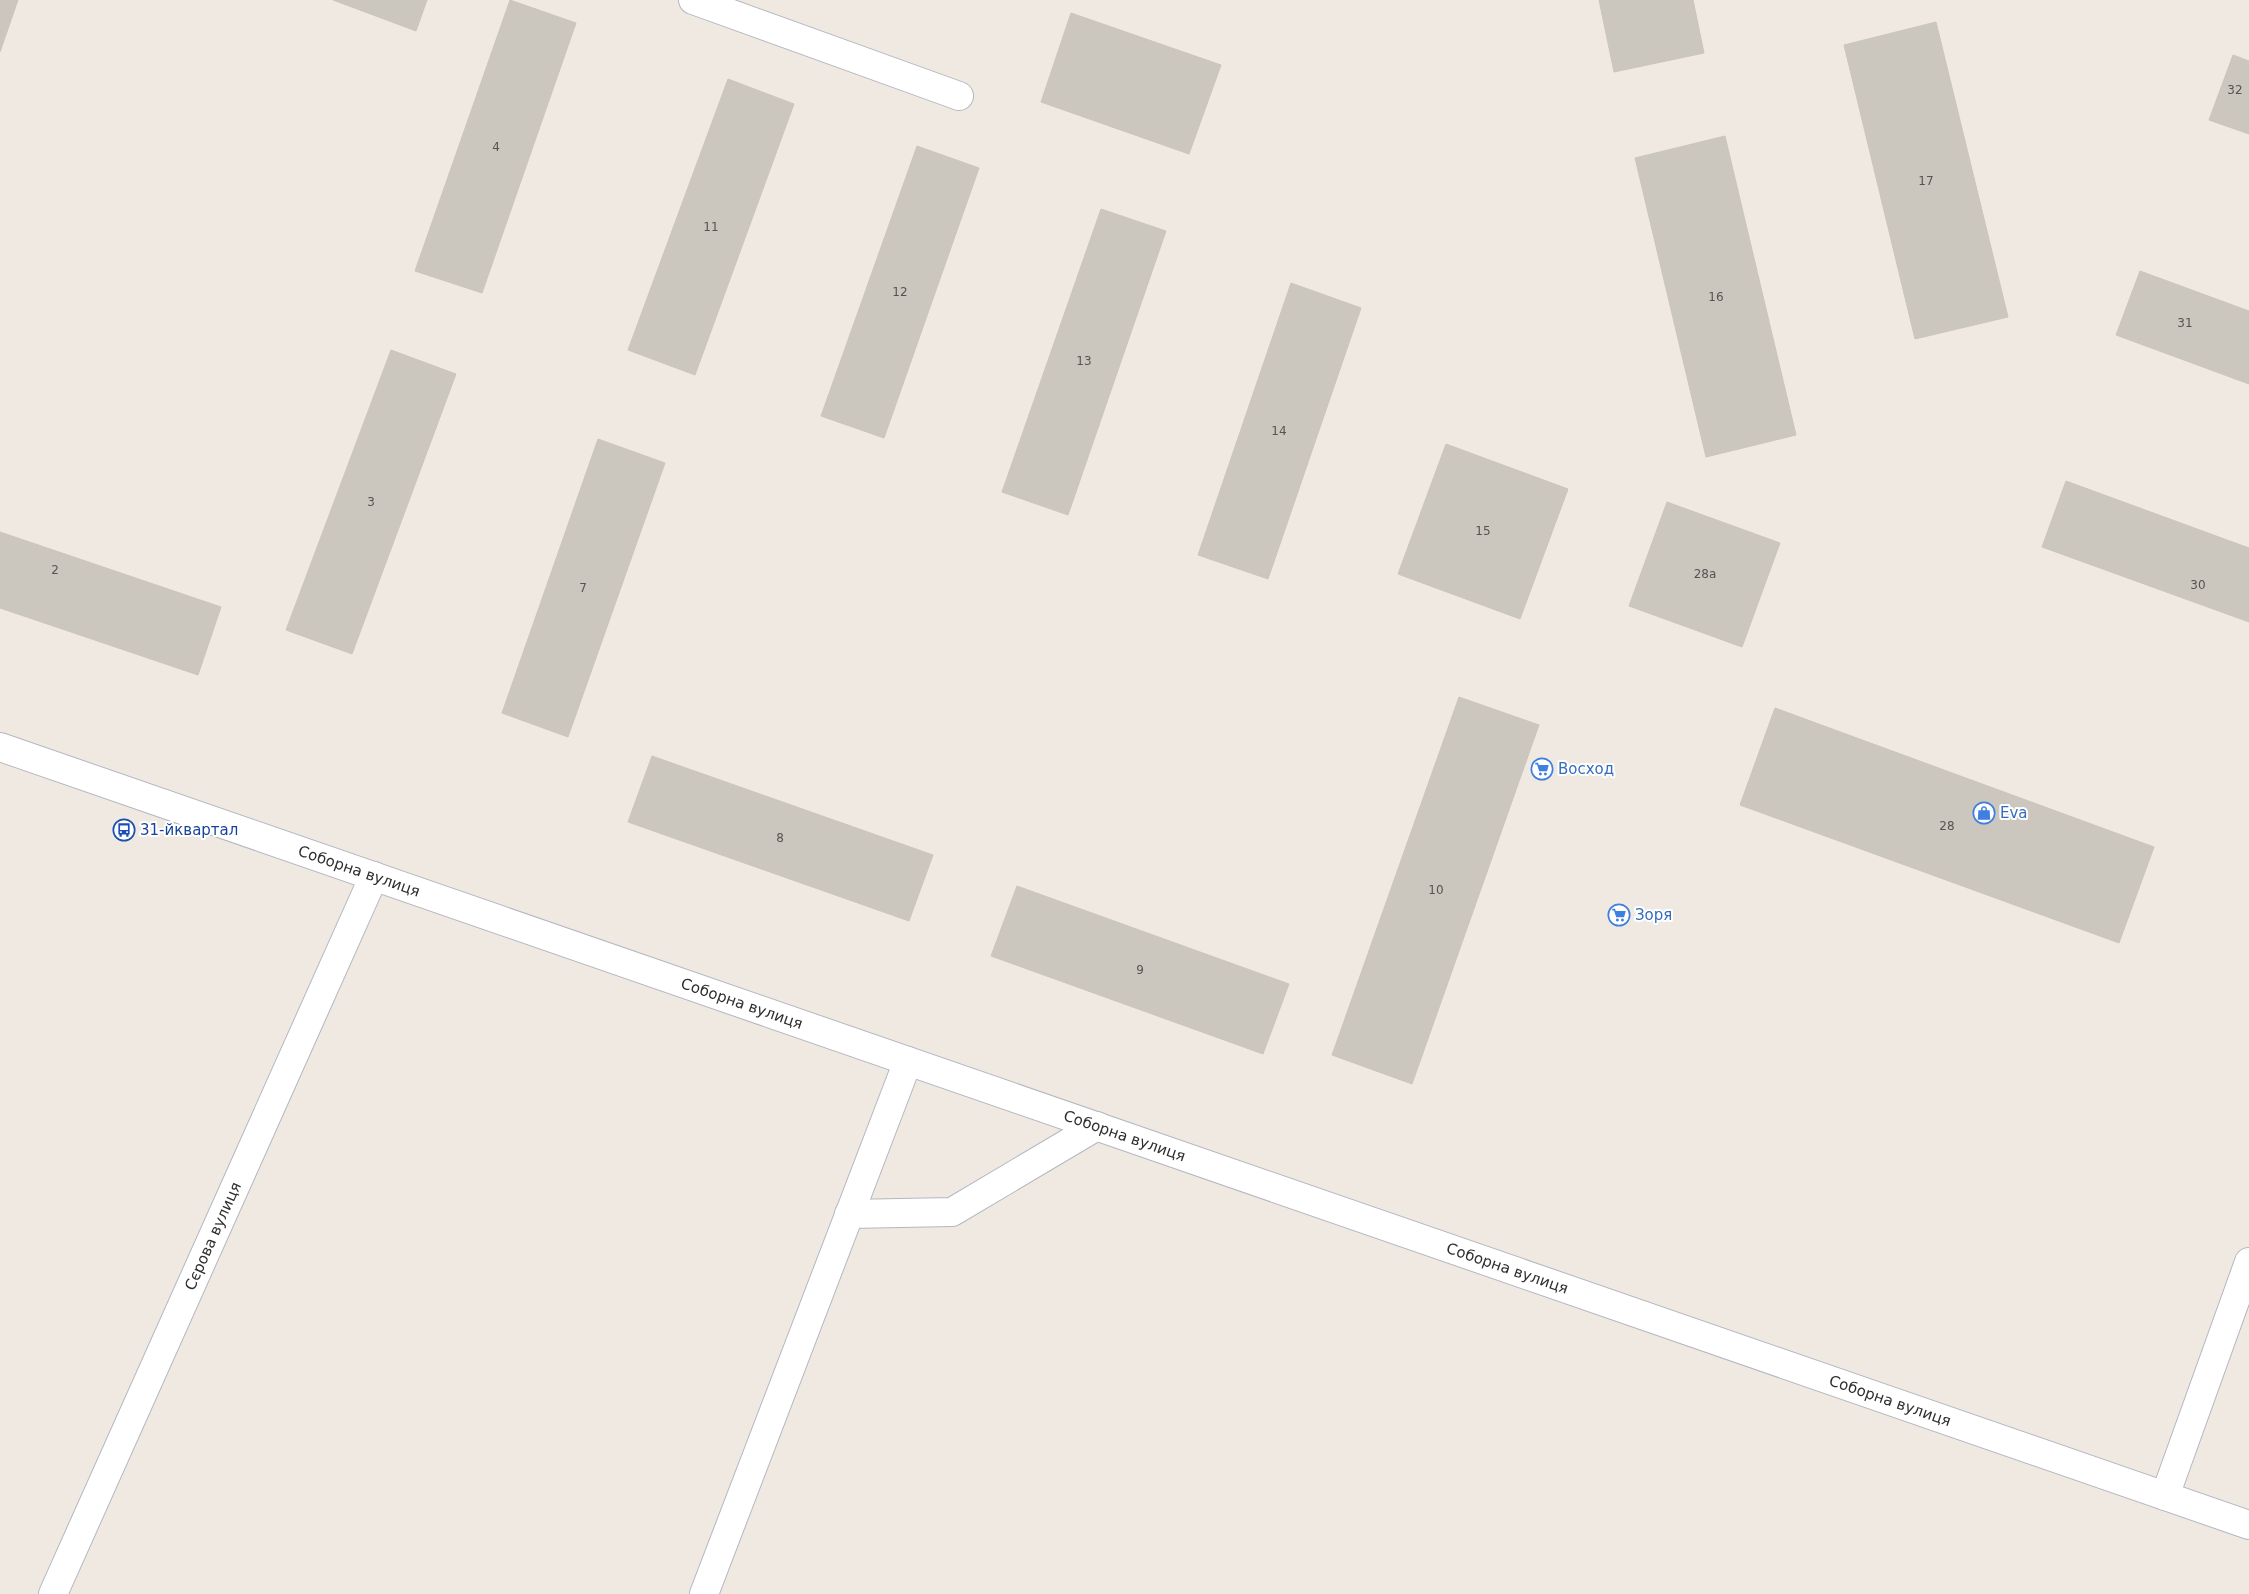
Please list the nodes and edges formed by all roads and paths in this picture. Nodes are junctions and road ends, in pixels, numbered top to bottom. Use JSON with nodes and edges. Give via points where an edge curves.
{"nodes":[{"id":1,"x":695,"y":0,"type":"edge"},
{"id":2,"x":959,"y":96,"type":"dead end"},
{"id":3,"x":0,"y":747,"type":"edge"},
{"id":4,"x":374,"y":876,"type":"junction"},
{"id":5,"x":908,"y":1061,"type":"junction"},
{"id":6,"x":1097,"y":1126,"type":"junction"},
{"id":7,"x":849,"y":1214,"type":"junction"},
{"id":8,"x":2249,"y":1262,"type":"edge"},
{"id":9,"x":2165,"y":1496,"type":"junction"},
{"id":10,"x":2249,"y":1525,"type":"edge"},
{"id":11,"x":53,"y":1594,"type":"edge"},
{"id":12,"x":704,"y":1594,"type":"edge"}],
"edges":[{"from":1,"to":2,"type":"street"},
{"from":3,"to":4,"type":"street","name":"Соборна вулиця"},
{"from":4,"to":5,"type":"street","name":"Соборна вулиця"},
{"from":4,"to":11,"type":"street","name":"Сєрова вулиця"},
{"from":5,"to":6,"type":"street","name":"Соборна вулиця"},
{"from":5,"to":7,"type":"street"},
{"from":6,"to":7,"type":"street","via":[[952,1212]]},
{"from":6,"to":9,"type":"street","name":"Соборна вулиця"},
{"from":7,"to":12,"type":"street"},
{"from":8,"to":9,"type":"street"},
{"from":9,"to":10,"type":"street","name":"Соборна вулиця"}]}
